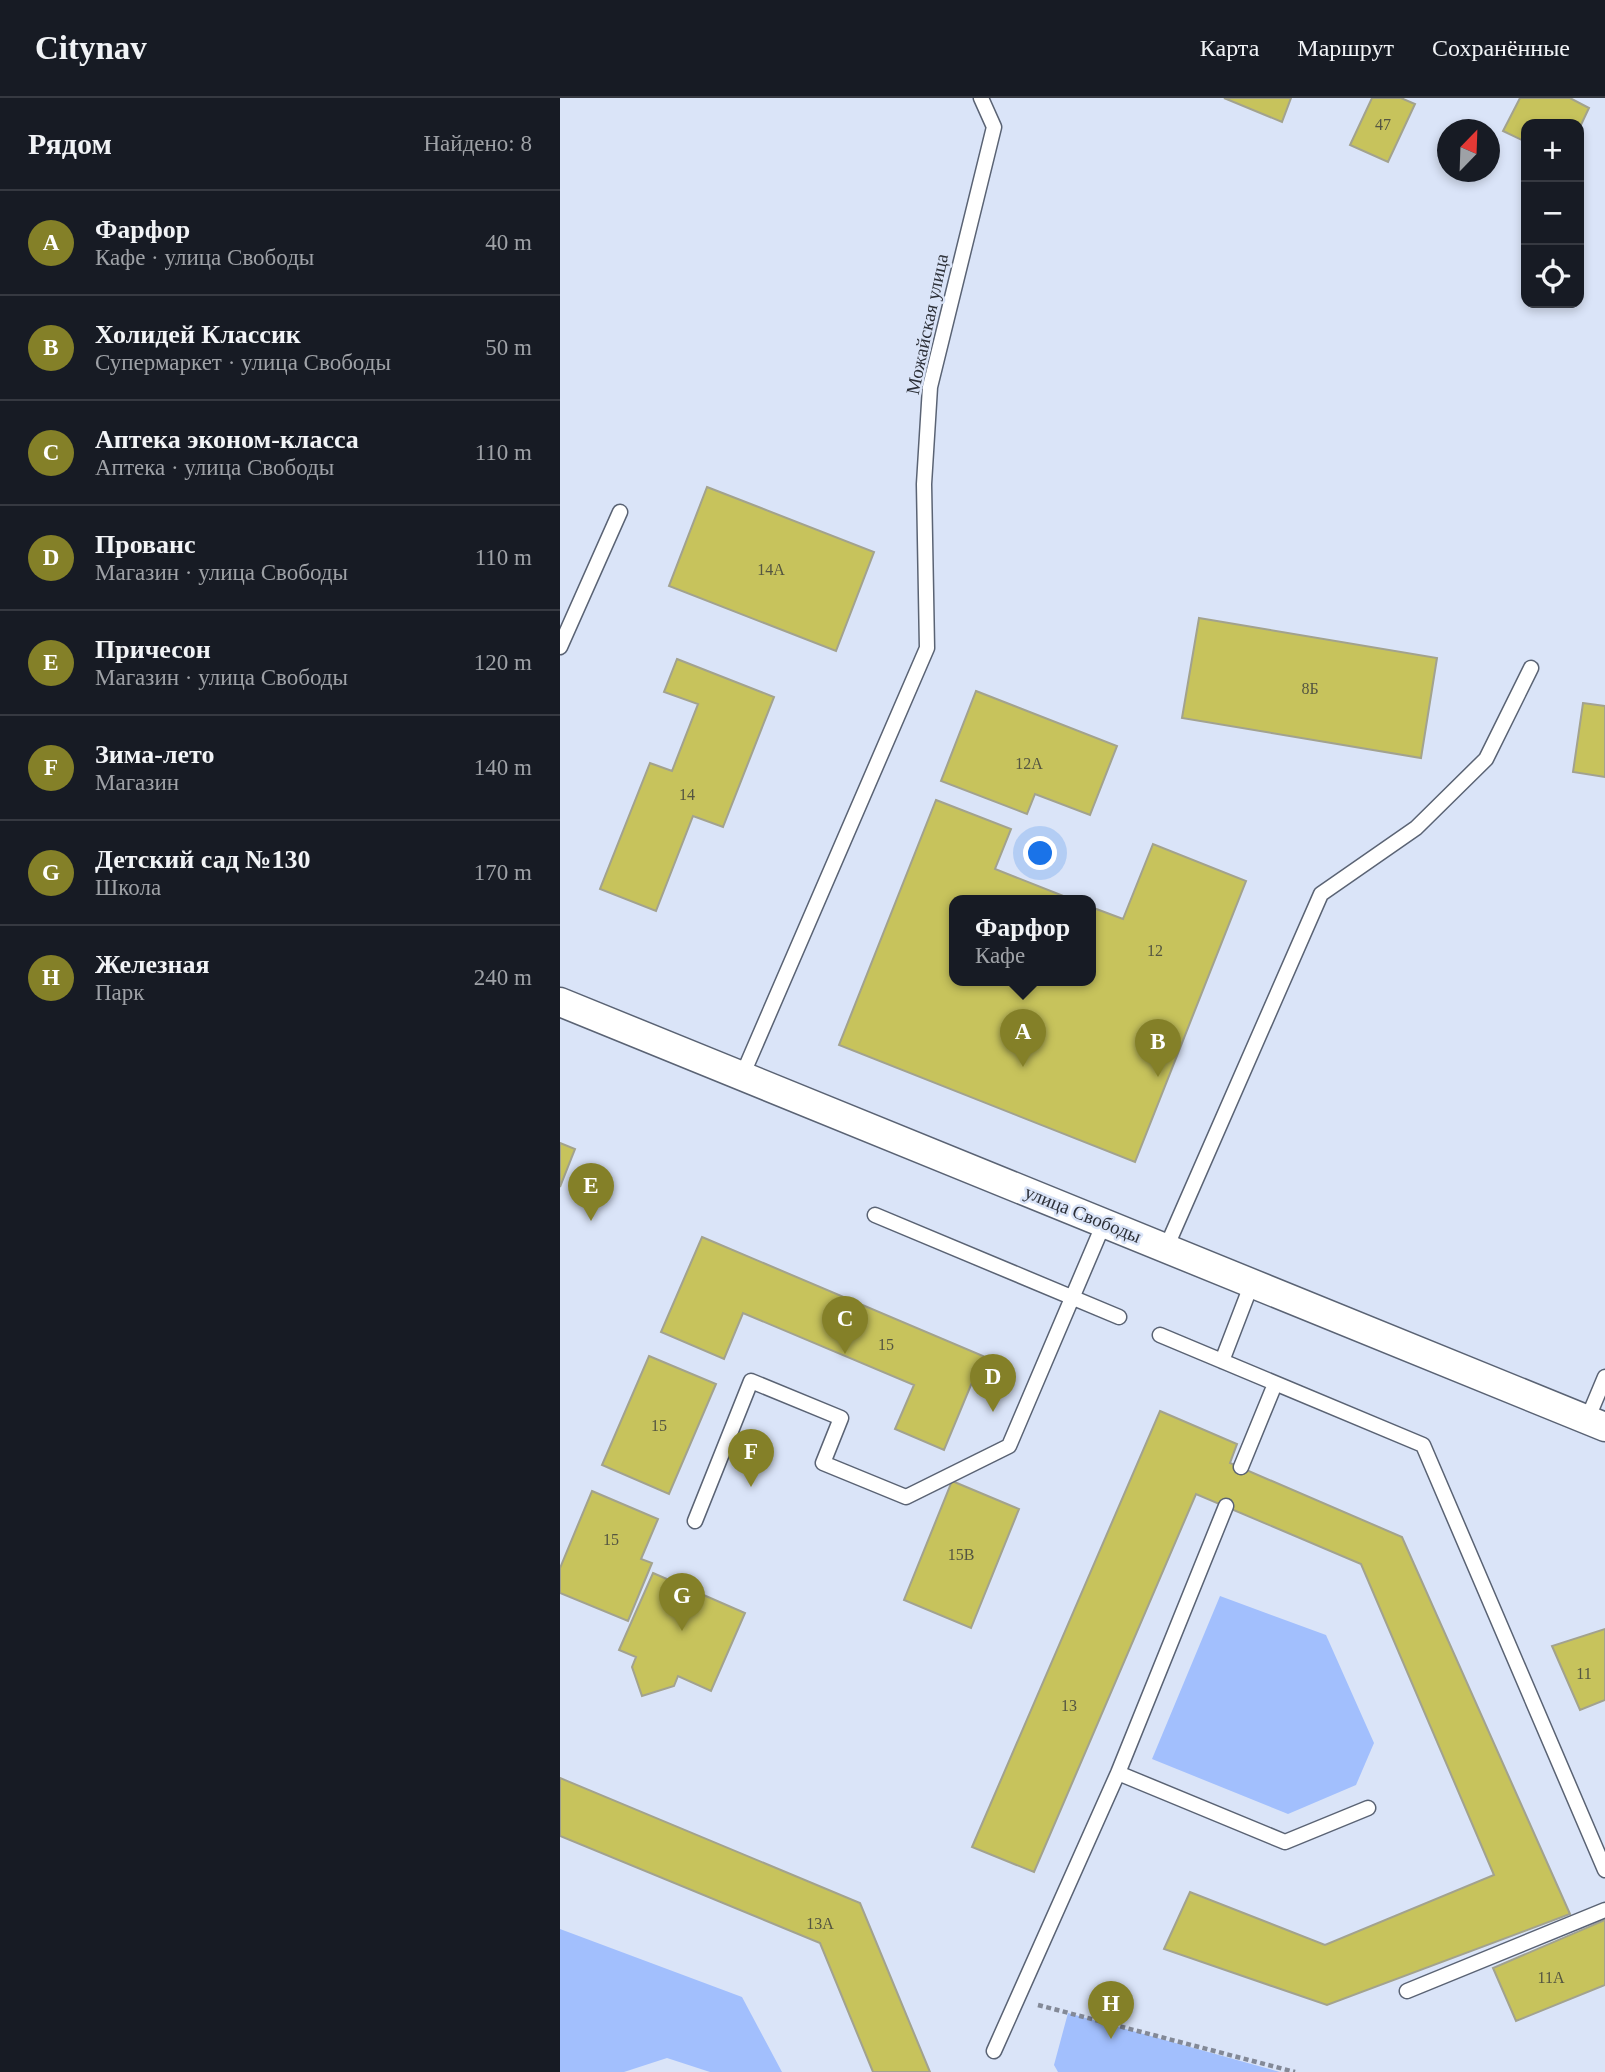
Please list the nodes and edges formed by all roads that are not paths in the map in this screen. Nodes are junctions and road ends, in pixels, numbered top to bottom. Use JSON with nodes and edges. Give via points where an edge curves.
{"nodes":[{"id":1,"x":981,"y":98,"type":"edge"},
{"id":2,"x":620,"y":512,"type":"dead end"},
{"id":3,"x":560,"y":647,"type":"edge"},
{"id":4,"x":1531,"y":668,"type":"dead end"},
{"id":5,"x":560,"y":1002,"type":"edge"},
{"id":6,"x":742,"y":1076,"type":"junction"},
{"id":7,"x":874,"y":1214,"type":"dead end"},
{"id":8,"x":1104,"y":1223,"type":"junction"},
{"id":9,"x":1166,"y":1248,"type":"junction"},
{"id":10,"x":1252,"y":1283,"type":"junction"},
{"id":11,"x":1073,"y":1297,"type":"junction"},
{"id":12,"x":1119,"y":1317,"type":"dead end"},
{"id":13,"x":1160,"y":1335,"type":"dead end"},
{"id":14,"x":1223,"y":1361,"type":"junction"},
{"id":15,"x":1605,"y":1377,"type":"edge"},
{"id":16,"x":1275,"y":1384,"type":"junction"},
{"id":17,"x":1596,"y":1423,"type":"edge"},
{"id":18,"x":1241,"y":1467,"type":"dead end"},
{"id":19,"x":1226,"y":1506,"type":"dead end"},
{"id":20,"x":695,"y":1521,"type":"dead end"},
{"id":21,"x":1118,"y":1773,"type":"junction"},
{"id":22,"x":1368,"y":1808,"type":"dead end"},
{"id":23,"x":1605,"y":1870,"type":"edge"},
{"id":24,"x":1605,"y":1910,"type":"edge"},
{"id":25,"x":1406,"y":1991,"type":"dead end"},
{"id":26,"x":993,"y":2051,"type":"dead end"}],
"edges":[{"from":1,"to":6,"type":"lane","name":"Можайская улица","via":[[994,128],[930,387],[924,484],[927,648]]},
{"from":2,"to":3,"type":"lane"},
{"from":4,"to":9,"type":"lane","via":[[1486,758],[1416,828],[1321,894]]},
{"from":5,"to":6,"type":"street","name":"улица Свободы"},
{"from":6,"to":8,"type":"street","name":"улица Свободы"},
{"from":7,"to":11,"type":"lane"},
{"from":8,"to":9,"type":"street","name":"улица Свободы"},
{"from":8,"to":11,"type":"lane"},
{"from":9,"to":10,"type":"street","name":"улица Свободы"},
{"from":10,"to":14,"type":"lane"},
{"from":10,"to":17,"type":"street","name":"улица Свободы"},
{"from":11,"to":12,"type":"lane"},
{"from":11,"to":20,"type":"lane","via":[[1009,1446],[906,1497],[823,1463],[841,1418],[751,1381]]},
{"from":13,"to":14,"type":"lane"},
{"from":14,"to":16,"type":"lane"},
{"from":15,"to":17,"type":"lane"},
{"from":16,"to":18,"type":"lane"},
{"from":16,"to":23,"type":"lane","via":[[1423,1445]]},
{"from":19,"to":21,"type":"lane"},
{"from":21,"to":22,"type":"lane","via":[[1285,1842]]},
{"from":21,"to":26,"type":"lane"},
{"from":24,"to":25,"type":"lane"}]}
